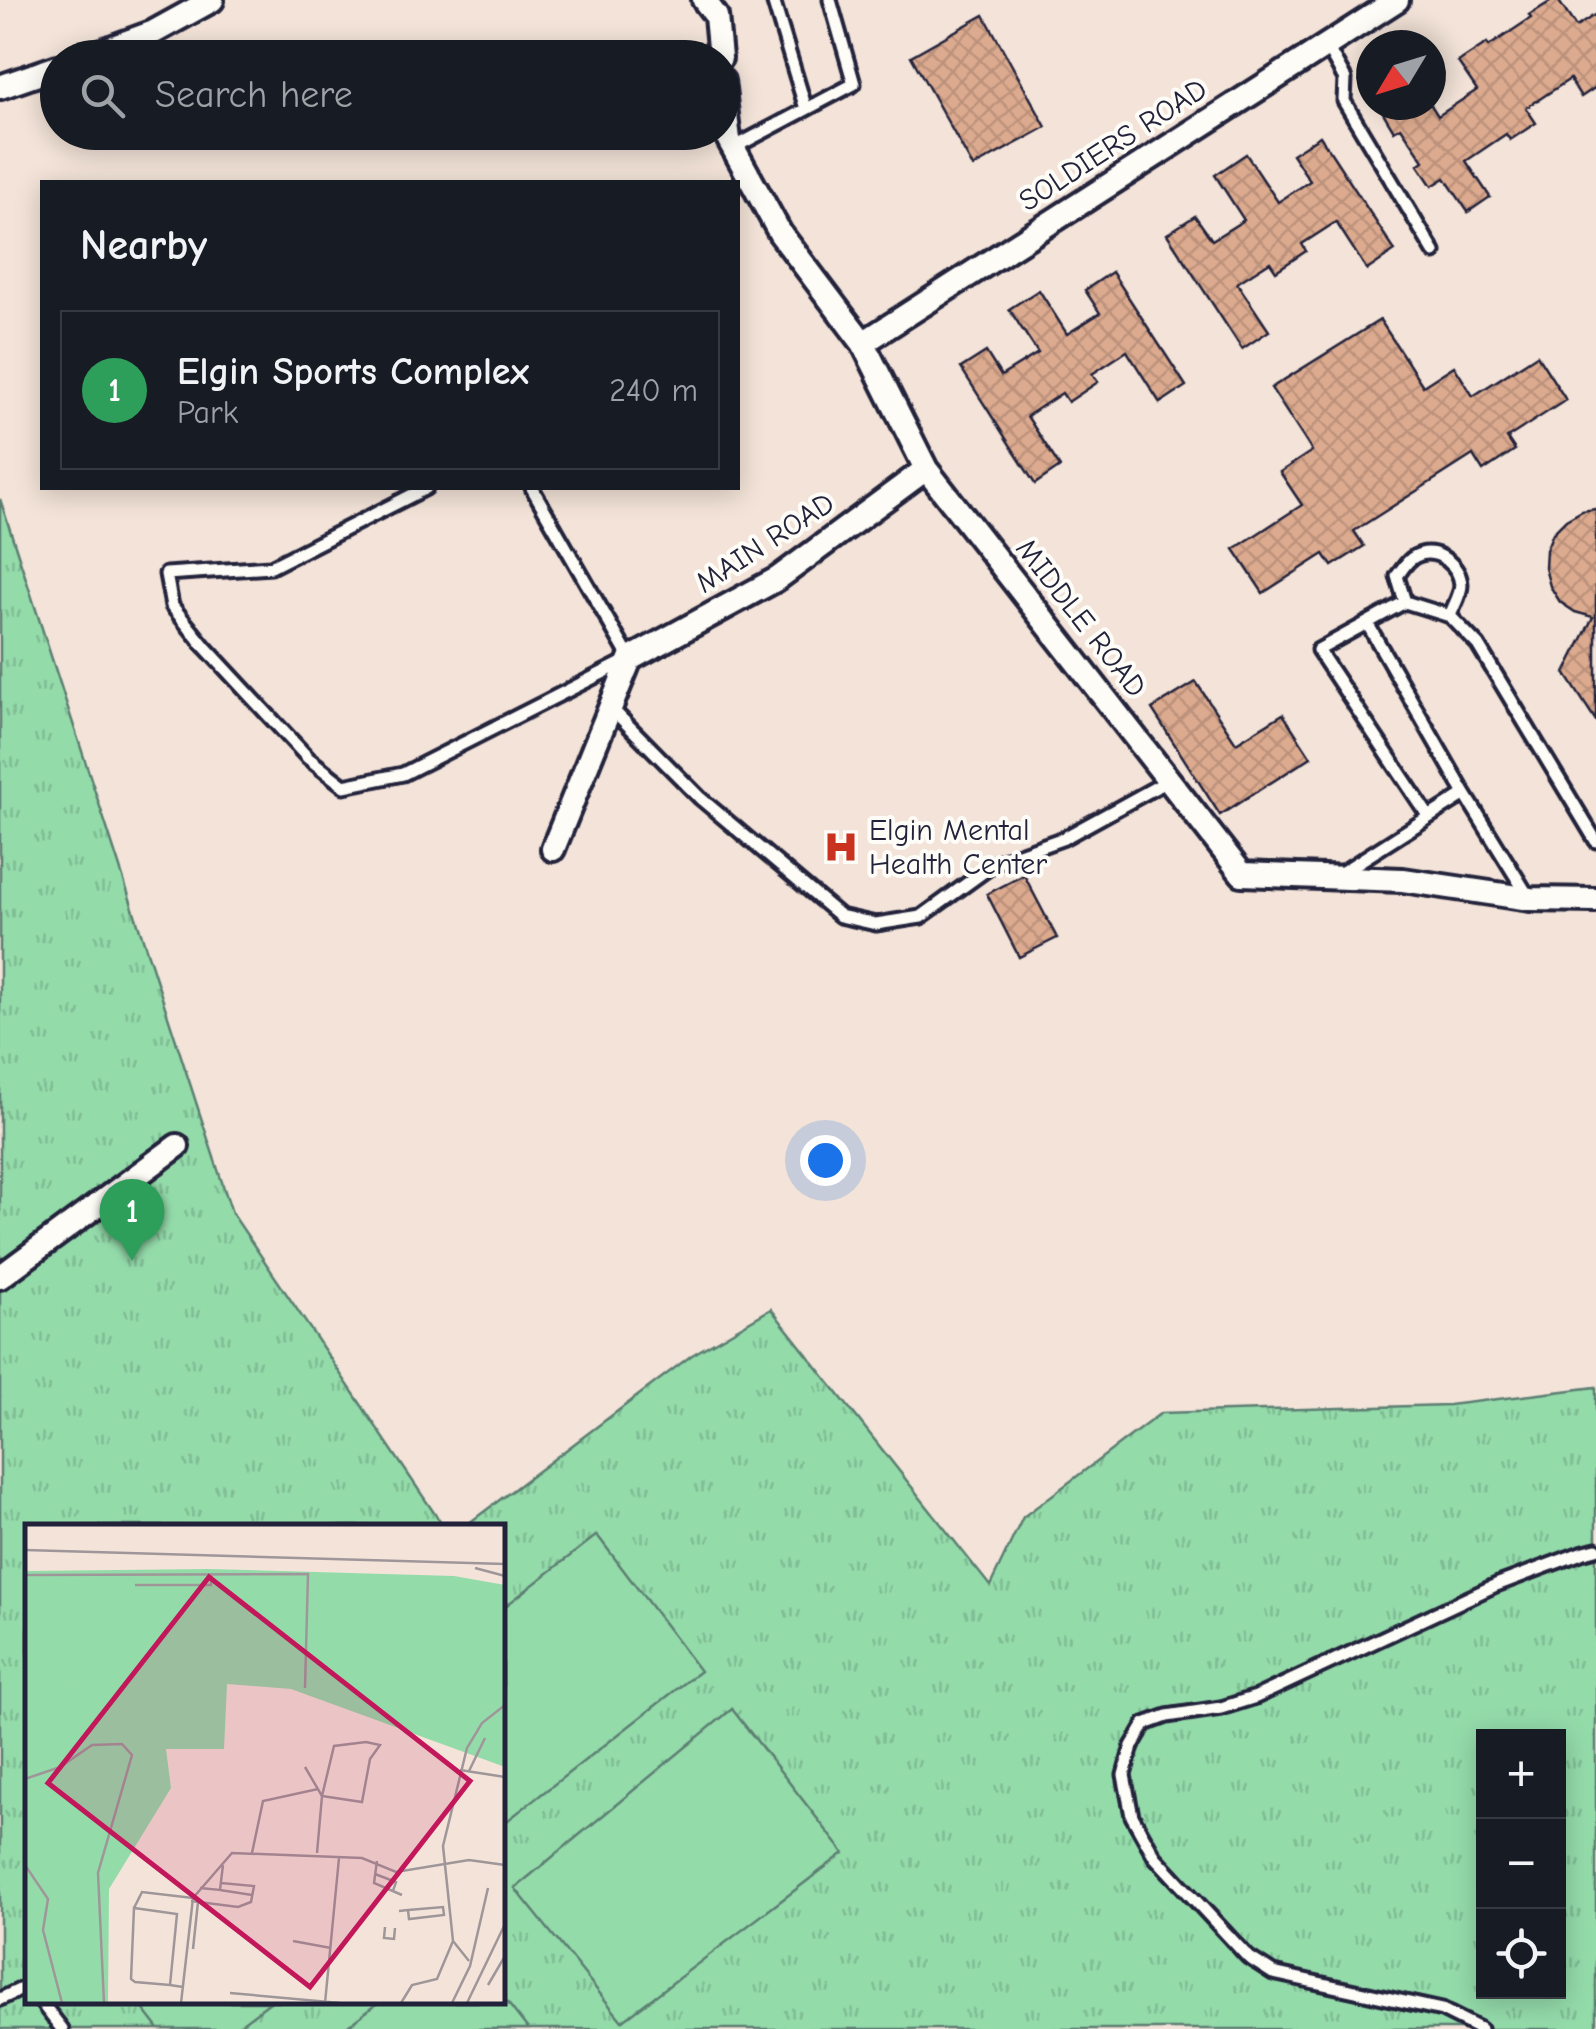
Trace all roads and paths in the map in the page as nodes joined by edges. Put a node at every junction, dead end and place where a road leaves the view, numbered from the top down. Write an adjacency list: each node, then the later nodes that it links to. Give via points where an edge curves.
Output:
1 (212, 0): 6 (street)
2 (704, 0): 7 (street, via 716,16)
3 (773, 0): 11 (lane)
4 (830, 0): 11 (lane, via 854,84)
5 (1397, 0): 8 (street, SOLDIERS ROAD)
6 (132, 40)
7 (718, 40)
8 (1326, 45): 14 (lane, via 1346,79 1344,101); 15 (street, SOLDIERS ROAD)
9 (40, 73): 10 (street)
10 (0, 87)
11 (806, 109): 12 (lane)
12 (740, 144)
13 (734, 150): 15 (street, MIDDLE ROAD, via 780,233)
14 (1434, 252)
15 (862, 343): 16 (street, MIDDLE ROAD)
16 (926, 469): 22 (street, MAIN ROAD, via 777,579); 24 (street, MIDDLE ROAD)
17 (422, 490): 22 (lane, via 272,567 166,574 172,606 308,758 344,786 402,774)
18 (533, 490): 22 (lane)
19 (1405, 602): 20 (lane); 20 (lane, via 1398,576 1409,560 1439,554 1455,568 1461,586); 21 (lane)
20 (1450, 616): 27 (lane, via 1478,645)
21 (1367, 623): 25 (lane); 26 (lane, via 1318,650)
22 (630, 659): 23 (street)
23 (610, 708): 24 (lane, via 700,798 840,916 876,924 921,918 996,862 1064,838); 28 (street)
24 (1169, 780): 29 (street, MIDDLE ROAD, via 1242,874)
25 (1465, 794): 26 (lane); 30 (lane)
26 (1429, 817): 29 (lane)
27 (1596, 841)
28 (553, 849)
29 (1334, 878): 30 (street, MIDDLE ROAD, via 1403,880)
30 (1530, 899): 31 (street, MIDDLE ROAD)
31 (1596, 900)
32 (177, 1146): 33 (street)
33 (0, 1277)
34 (1596, 1550): 39 (lane, via 1496,1586 1256,1697 1145,1724 1124,1775 1132,1816 1154,1858 1248,1958 1273,1974 1442,2010)
35 (25, 1987): 36 (lane)
36 (0, 1999)
37 (42, 2004): 38 (lane)
38 (62, 2029)
39 (1480, 2029)

